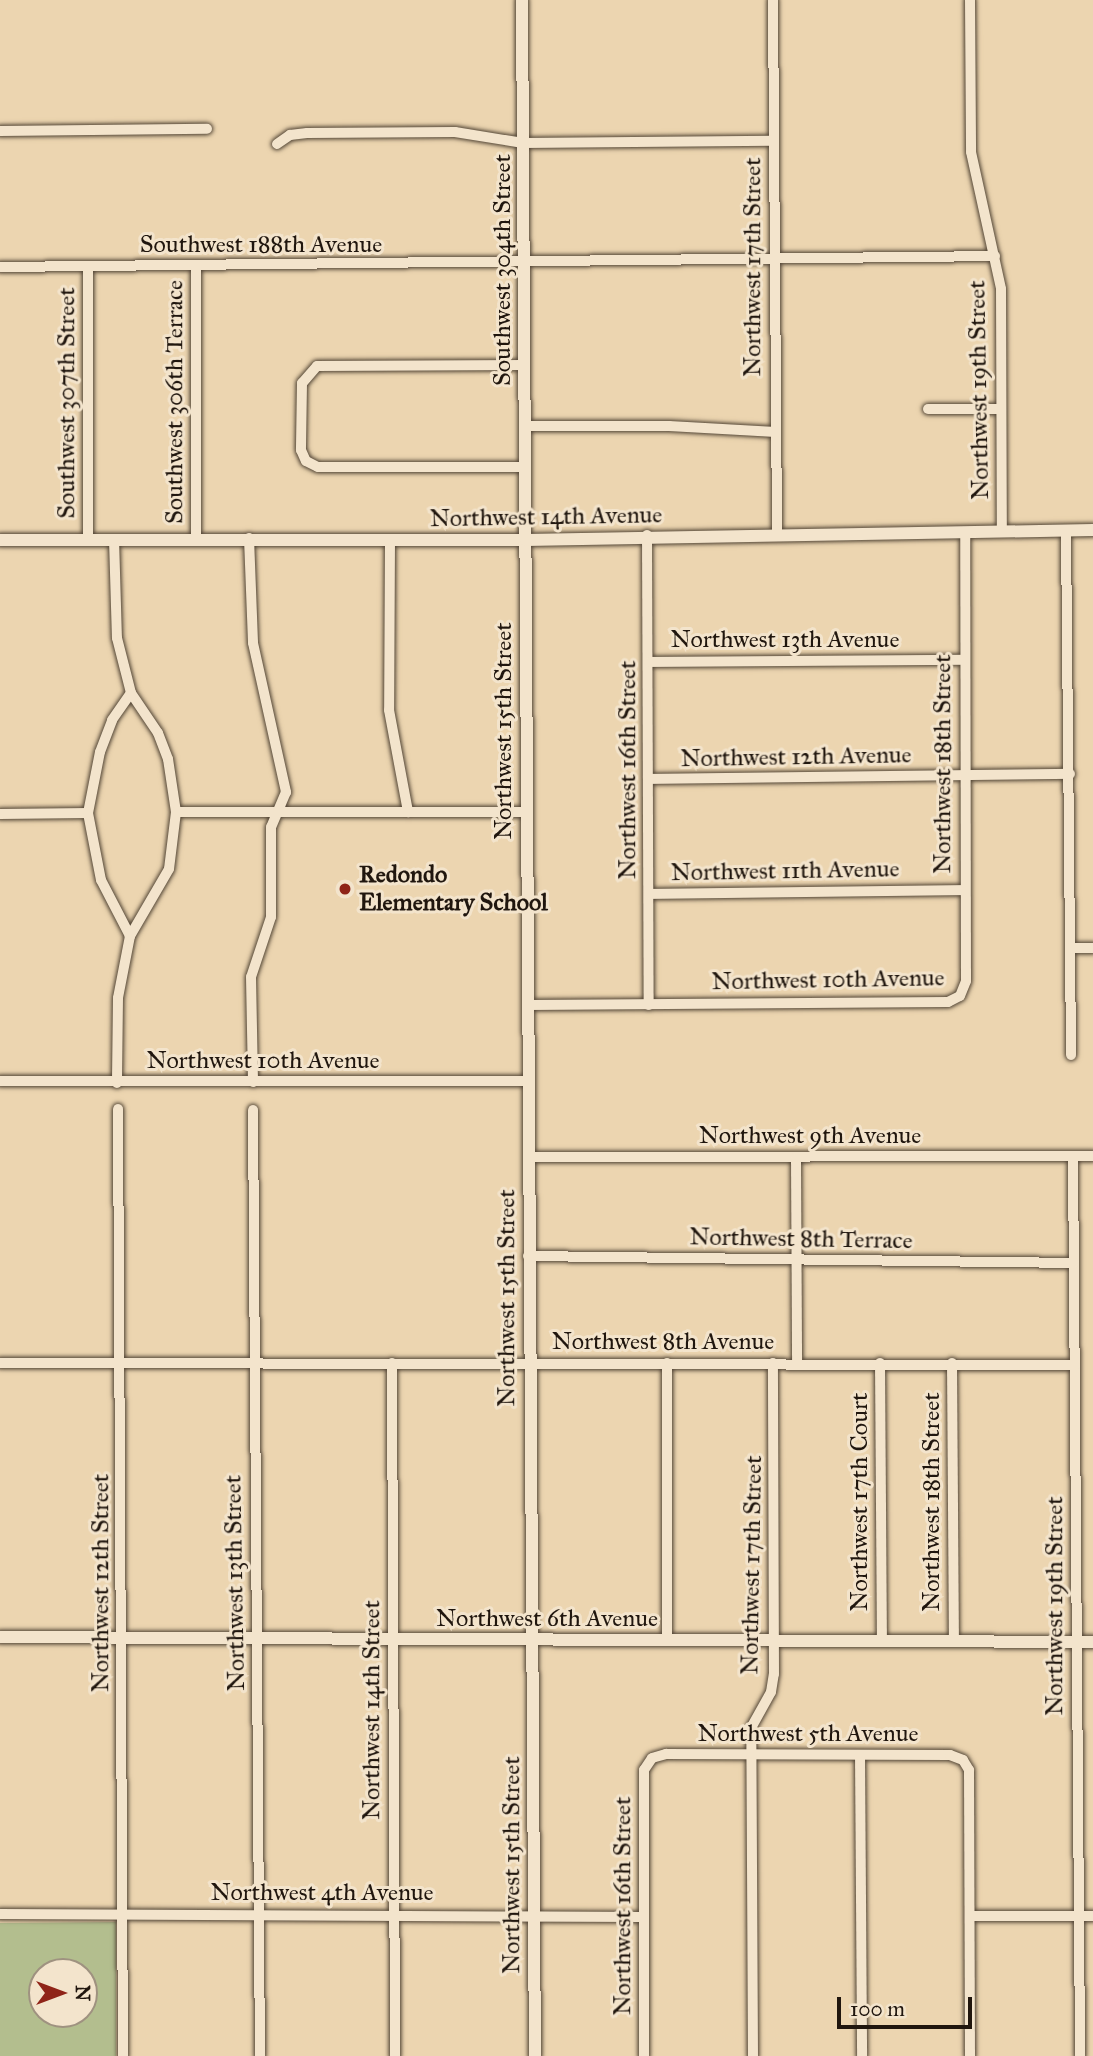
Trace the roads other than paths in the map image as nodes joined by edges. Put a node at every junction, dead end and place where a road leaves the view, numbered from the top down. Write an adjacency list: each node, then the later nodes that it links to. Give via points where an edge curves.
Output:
1 (522, 0): 7 (street, Southwest 304th Street)
2 (774, 0): 6 (street, Northwest 17th Street)
3 (970, 0): 9 (street, Northwest 19th Street, via 971,152)
4 (207, 129): 5 (street)
5 (0, 131)
6 (774, 141): 7 (street); 10 (street, Northwest 17th Street)
7 (523, 143): 8 (street, via 455,132 290,135); 11 (street, Southwest 304th Street)
8 (277, 144)
9 (995, 257): 10 (street, Southwest 188th Avenue); 17 (street, Northwest 19th Street, via 1001,289)
10 (774, 258): 11 (street, Southwest 188th Avenue); 19 (street, Northwest 17th Street)
11 (523, 265): 13 (street, Southwest 188th Avenue); 15 (street, Southwest 304th Street)
12 (88, 266): 13 (street, Southwest 188th Avenue); 14 (street, Southwest 188th Avenue); 29 (street, Southwest 307th Street)
13 (196, 266): 27 (street, Southwest 306th Terrace)
14 (0, 267)
15 (524, 365): 18 (street, Southwest 304th Street); 20 (street, via 317,366 306,374 301,450 306,461 318,467)
16 (928, 409): 17 (street)
17 (1002, 409): 22 (street, Northwest 19th Street)
18 (524, 426): 19 (street); 20 (street, Southwest 304th Street)
19 (776, 432): 25 (street, Northwest 17th Street)
20 (524, 467): 32 (street, Southwest 304th Street)
21 (1093, 530): 23 (street, Northwest 14th Avenue)
22 (1002, 531): 23 (street, Northwest 14th Avenue); 24 (street, Northwest 14th Avenue)
23 (1066, 531): 37 (street)
24 (965, 532): 25 (street, Northwest 14th Avenue); 34 (street, Northwest 18th Street)
25 (777, 534): 26 (street, Northwest 14th Avenue)
26 (647, 535): 32 (street, Northwest 14th Avenue); 35 (street, Northwest 16th Street)
27 (196, 538): 28 (street, Northwest 14th Avenue); 30 (street, Northwest 14th Avenue)
28 (249, 538): 33 (street, Northwest 14th Avenue); 44 (street, via 253,643 286,792)
29 (88, 539): 30 (street, Northwest 14th Avenue); 31 (street, Northwest 14th Avenue)
30 (114, 539): 36 (street, via 117,638)
31 (0, 540)
32 (526, 540): 33 (street, Northwest 14th Avenue); 42 (street, Northwest 15th Street)
33 (390, 541): 41 (street, via 389,710)
34 (963, 660): 35 (street, Northwest 13th Avenue); 38 (street, Northwest 18th Street)
35 (649, 662): 39 (street, Northwest 16th Street)
36 (131, 693): 40 (street, via 158,733 168,759); 43 (street, via 104,741)
37 (1070, 774): 38 (street, Northwest 12th Avenue); 49 (street)
38 (964, 776): 39 (street, Northwest 12th Avenue); 46 (street, Northwest 18th Street)
39 (648, 779): 47 (street, Northwest 16th Street)
40 (176, 812): 44 (street); 48 (street, via 169,869)
41 (408, 812): 42 (street); 44 (street)
42 (525, 812): 52 (street, Northwest 15th Street)
43 (89, 813): 45 (street); 48 (street, via 101,880)
44 (279, 813): 57 (street, via 271,827 271,917 251,977)
45 (0, 814)
46 (964, 890): 47 (street, Northwest 11th Avenue); 51 (street, Northwest 18th Street, via 966,981)
47 (649, 894): 53 (street, Northwest 16th Street)
48 (130, 936): 58 (street, via 118,998)
49 (1071, 948): 50 (street); 54 (street)
50 (1093, 948)
51 (960, 996): 53 (street, Northwest 10th Avenue, via 948,1002)
52 (528, 1005): 53 (street, Northwest 10th Avenue); 56 (street, Northwest 15th Street)
53 (649, 1005)
54 (1071, 1055)
55 (0, 1081): 58 (street, Northwest 10th Avenue)
56 (527, 1081): 57 (street, Northwest 10th Avenue); 63 (street, Northwest 15th Street)
57 (253, 1082): 58 (street, Northwest 10th Avenue)
58 (117, 1083)
59 (118, 1109): 70 (street, Northwest 12th Street)
60 (253, 1110): 68 (street, Northwest 13th Street)
61 (1073, 1156): 62 (street, Northwest 9th Avenue); 64 (street, Northwest 9th Avenue); 67 (street, Northwest 19th Street)
62 (1093, 1156)
63 (528, 1157): 64 (street, Northwest 9th Avenue); 65 (street, Northwest 15th Street)
64 (796, 1157): 66 (street)
65 (528, 1256): 66 (street, Northwest 8th Terrace); 77 (street, Northwest 15th Street)
66 (796, 1260): 67 (street, Northwest 8th Terrace); 74 (street)
67 (1074, 1262): 78 (street, Northwest 19th Street)
68 (254, 1362): 70 (street, Northwest 8th Avenue); 71 (street, Northwest 8th Avenue); 81 (street, Northwest 13th Street)
69 (0, 1363): 70 (street, Northwest 8th Avenue)
70 (121, 1363): 80 (street, Northwest 12th Street)
71 (392, 1363): 77 (street, Northwest 8th Avenue); 82 (street, Northwest 14th Street)
72 (667, 1363): 73 (street, Northwest 8th Avenue); 77 (street, Northwest 8th Avenue); 84 (street)
73 (774, 1363): 74 (street, Northwest 8th Avenue); 85 (street, Northwest 17th Street)
74 (797, 1363): 75 (street, Northwest 8th Avenue)
75 (880, 1363): 76 (street, Northwest 8th Avenue); 86 (street, Northwest 17th Court)
76 (952, 1363): 78 (street, Northwest 8th Avenue); 87 (street, Northwest 18th Street)
77 (528, 1364): 83 (street, Northwest 15th Street)
78 (1075, 1365): 88 (street, Northwest 19th Street)
79 (0, 1637): 80 (street, Northwest 6th Avenue)
80 (123, 1637): 81 (street, Northwest 6th Avenue); 94 (street, Northwest 12th Street)
81 (257, 1639): 82 (street, Northwest 6th Avenue); 96 (street, Northwest 13th Street)
82 (393, 1639): 83 (street, Northwest 6th Avenue); 95 (street, Northwest 14th Street)
83 (532, 1640): 84 (street, Northwest 6th Avenue); 97 (street, Northwest 15th Street)
84 (667, 1641): 85 (street, Northwest 6th Avenue)
85 (774, 1641): 86 (street, Northwest 6th Avenue); 90 (street, Northwest 17th Street, via 771,1692 751,1728)
86 (882, 1641): 87 (street, Northwest 6th Avenue)
87 (954, 1642): 88 (street, Northwest 6th Avenue)
88 (1076, 1642): 89 (street, Northwest 6th Avenue); 99 (street, Northwest 19th Street)
89 (1093, 1642)
90 (752, 1755): 91 (street, Northwest 5th Avenue); 92 (street, Northwest 5th Avenue, via 666,1754); 107 (street, Northwest 17th Street)
91 (860, 1755): 98 (street, Northwest 5th Avenue, via 950,1755 963,1760 969,1770); 108 (street)
92 (652, 1758): 101 (street, Northwest 16th Street, via 644,1770)
93 (0, 1914): 94 (street, Northwest 4th Avenue)
94 (123, 1914): 96 (street, Northwest 4th Avenue); 102 (street, Northwest 12th Street)
95 (394, 1914): 96 (street, Northwest 4th Avenue); 97 (street, Northwest 4th Avenue); 104 (street, Northwest 14th Street)
96 (259, 1915): 103 (street, Northwest 13th Street)
97 (534, 1916): 101 (street, Northwest 4th Avenue); 105 (street, Northwest 15th Street)
98 (970, 1916): 99 (street); 109 (street)
99 (1080, 1916): 100 (street); 110 (street, Northwest 19th Street)
100 (1093, 1916)
101 (645, 1917): 106 (street, Northwest 16th Street)
102 (124, 2056)
103 (260, 2056)
104 (395, 2056)
105 (535, 2056)
106 (644, 2056)
107 (753, 2056)
108 (862, 2056)
109 (970, 2056)
110 (1080, 2056)

